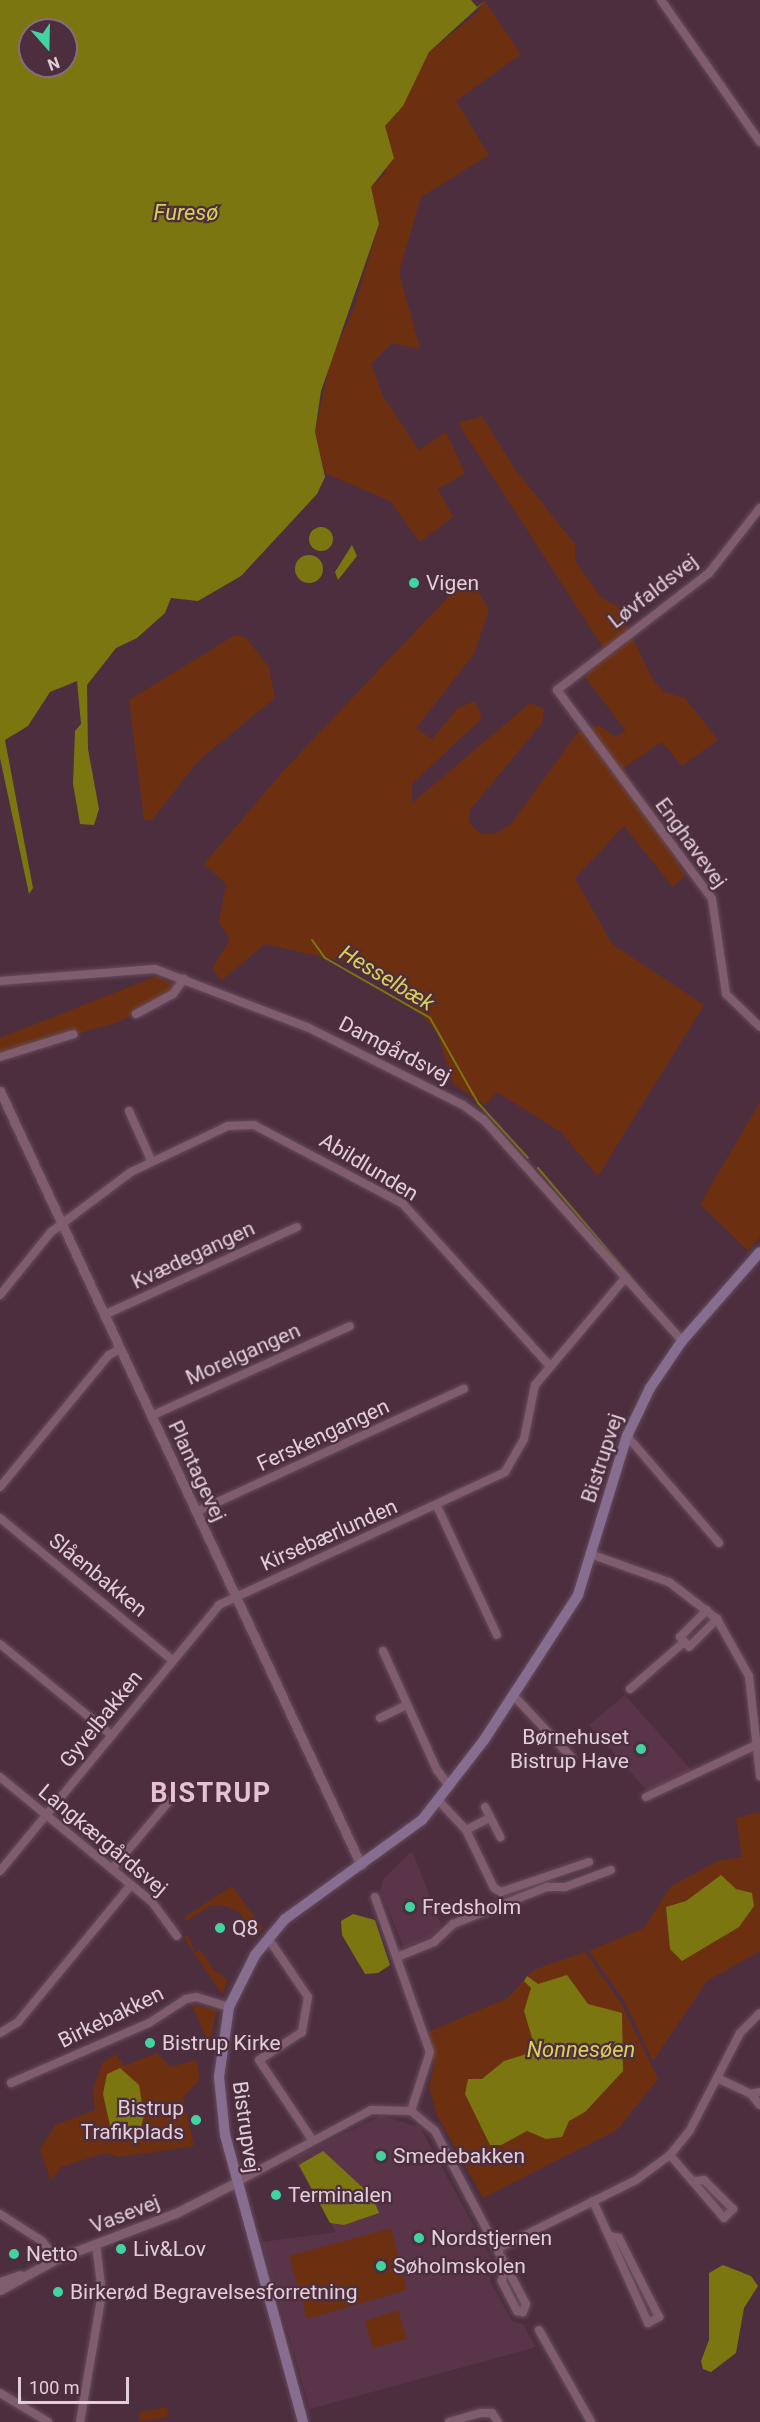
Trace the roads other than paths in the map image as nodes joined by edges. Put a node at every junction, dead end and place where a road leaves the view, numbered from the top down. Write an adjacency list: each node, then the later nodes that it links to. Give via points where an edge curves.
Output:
1 (661, 0): 2 (street)
2 (760, 141)
3 (760, 508): 4 (street, Løvfaldsvej, via 709,573)
4 (557, 690): 8 (street, Enghavevej, via 712,899 726,994)
5 (184, 979): 6 (street, Damgårdsvej, via 139,966); 7 (street, via 172,994); 18 (street, Damgårdsvej, via 332,1038 464,1105 484,1120)
6 (0, 981)
7 (136, 1014)
8 (760, 1027)
9 (74, 1034): 10 (street)
10 (0, 1058)
11 (0, 1091): 12 (street, Plantagevej)
12 (3, 1105): 15 (street, Plantagevej)
13 (129, 1111): 14 (street)
14 (152, 1160): 15 (street, Abildlunden); 24 (street, Abildlunden, via 228,1126 270,1129 403,1204)
15 (62, 1225): 19 (street, Abildlunden); 20 (street, Plantagevej)
16 (297, 1227): 20 (street, Kvædegangen)
17 (760, 1252): 22 (main road, Bistrupvej)
18 (626, 1277): 22 (street, Damgårdsvej); 24 (street, Kirsebærlunden)
19 (0, 1295)
20 (104, 1315): 23 (street, Plantagevej)
21 (350, 1326): 26 (street, Morelgangen)
22 (682, 1341): 27 (main road, Bistrupvej, via 650,1388)
23 (120, 1349): 26 (street, Plantagevej); 28 (street, via 109,1355)
24 (550, 1366): 29 (street, Kirsebærlunden, via 529,1401 524,1439 513,1463 493,1480)
25 (464, 1389): 30 (street, Ferskengangen)
26 (151, 1416): 30 (street, Plantagevej)
27 (627, 1436): 32 (street); 33 (main road, Bistrupvej)
28 (0, 1487)
29 (437, 1506): 34 (street, Kirsebærlunden); 37 (street)
30 (196, 1512): 34 (street, Plantagevej)
31 (0, 1518): 41 (street, Slåenbakken)
32 (719, 1542)
33 (593, 1555): 35 (street, via 669,1582); 43 (main road, Bistrupvej, via 563,1624)
34 (236, 1597): 41 (street, Gyvelbakken, via 217,1607); 61 (street, Plantagevej)
35 (707, 1610): 36 (street); 38 (street, via 680,1637)
36 (717, 1619): 38 (street, via 689,1647); 47 (street, via 749,1676)
37 (497, 1635)
38 (684, 1642): 42 (street)
39 (0, 1644): 46 (street)
40 (383, 1651): 44 (street)
41 (172, 1660): 46 (street, Gyvelbakken)
42 (630, 1689)
43 (514, 1696): 48 (street); 51 (main road, Bistrupvej)
44 (407, 1705): 45 (street); 51 (street)
45 (380, 1718)
46 (111, 1735): 56 (street, Gyvelbakken)
47 (756, 1745): 49 (street); 52 (street)
48 (571, 1757)
49 (760, 1776)
50 (0, 1777): 56 (street, Langkærgårdsvej)
51 (450, 1787): 54 (main road, Bistrupvej)
52 (646, 1797)
53 (169, 1800): 62 (street)
54 (440, 1801): 58 (street); 61 (main road, Bistrupvej, via 407,1834)
55 (485, 1807): 57 (street)
56 (46, 1815): 62 (street, Langkærgårdsvej); 63 (street, Gyvelbakken)
57 (490, 1818): 58 (street); 59 (street)
58 (466, 1830): 60 (street, via 494,1888 501,1893)
59 (500, 1837)
60 (589, 1862)
61 (361, 1865): 68 (main road, Bistrupvej, via 296,1910)
62 (112, 1869): 65 (street, Langkærgårdsvej)
63 (0, 1870)
64 (611, 1870): 69 (street, via 565,1887 547,1887 453,1924 434,1942)
65 (131, 1885): 67 (street, Langkærgårdsvej); 72 (street, via 18,2022)
66 (375, 1897): 69 (street)
67 (177, 1936)
68 (268, 1938): 70 (main road, Bistrupvej); 78 (street, via 308,1997 302,2032 259,2060)
69 (397, 1957): 77 (street, via 430,2052)
70 (229, 2007): 74 (street, Birkebakken, via 196,1997 186,2000 149,2023); 81 (main road, Bistrupvej, via 220,2045 219,2091)
71 (760, 2013): 73 (street, via 744,2028)
72 (0, 2032)
73 (717, 2078): 75 (street); 79 (street)
74 (11, 2083)
75 (756, 2093): 76 (street)
76 (760, 2105)
77 (411, 2111): 78 (street, via 379,2107); 86 (street, via 435,2131)
78 (311, 2138): 81 (street)
79 (670, 2155): 80 (street); 82 (street)
80 (696, 2181): 80 (street, via 696,2189 724,2218 733,2209 704,2180)
81 (235, 2183): 85 (street, Vasevej); 96 (main road, Bistrupvej)
82 (593, 2201): 84 (street); 86 (street)
83 (0, 2214): 87 (street, via 42,2241)
84 (611, 2236): 84 (street, via 608,2243 648,2323 659,2317 619,2238)
85 (96, 2244): 87 (street, Vasevej); 95 (street, via 102,2292)
86 (497, 2249): 88 (street)
87 (56, 2259): 89 (street, Vasevej)
88 (505, 2266): 88 (street, via 502,2281 517,2311 523,2312 526,2304)
89 (25, 2274): 90 (street, Vasevej); 91 (street, Vasevej)
90 (0, 2282)
91 (0, 2290)
92 (539, 2330): 99 (street)
93 (0, 2393): 94 (street)
94 (48, 2422)
95 (80, 2422)
96 (303, 2422)
97 (449, 2422): 98 (street, via 480,2413 492,2414)
98 (498, 2422)
99 (591, 2422)

